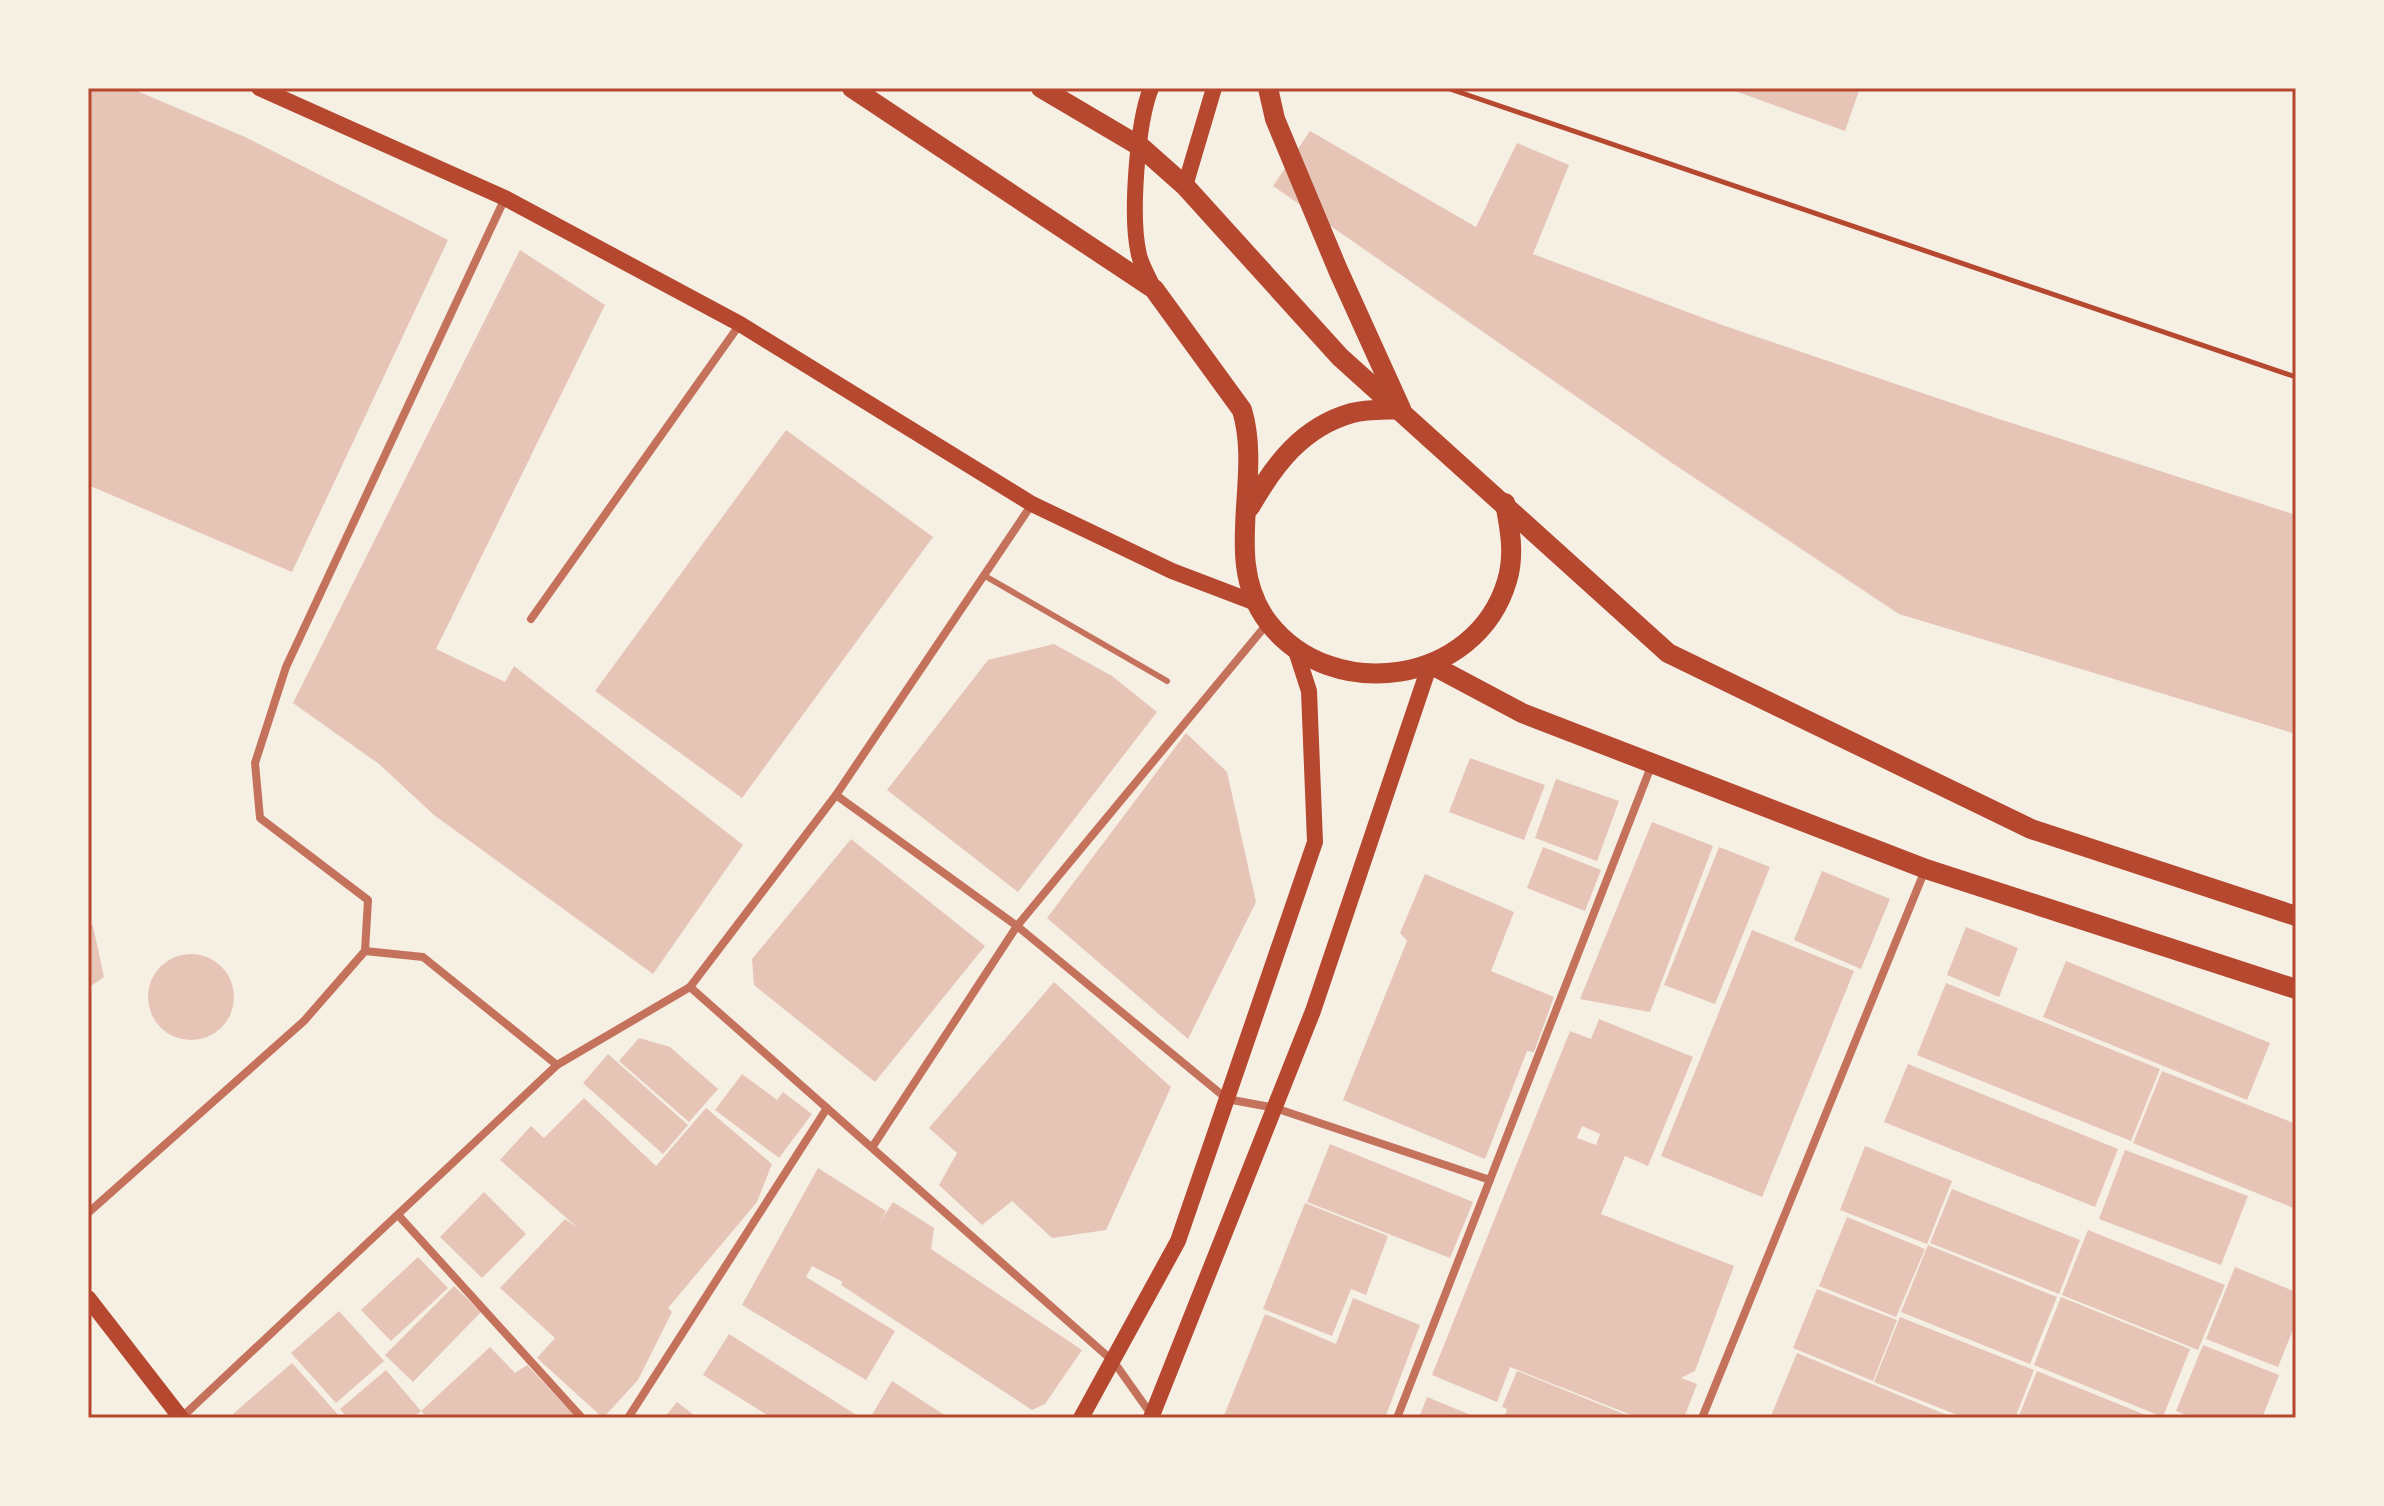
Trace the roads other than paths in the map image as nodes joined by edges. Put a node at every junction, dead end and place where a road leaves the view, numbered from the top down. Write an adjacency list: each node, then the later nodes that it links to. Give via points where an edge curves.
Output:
1 (259, 88): 9 (main road)
2 (852, 88): 10 (main road)
3 (1041, 88): 7 (main road)
4 (1151, 88): 7 (main road)
5 (1214, 88): 8 (main road)
6 (1268, 88): 12 (main road, via 1275,119)
7 (1141, 147): 8 (main road); 10 (main road, via 1135,224 1140,256)
8 (1185, 186): 12 (main road, via 1340,357)
9 (505, 198): 11 (main road); 28 (street, via 286,667 255,763 260,818 368,900)
10 (1154, 289): 15 (main road, via 1242,410 1250,445)
11 (740, 324): 14 (main road); 18 (street)
12 (1401, 409): 13 (main road); 15 (main road, via 1352,413 1307,433 1272,468)
13 (1505, 503): 21 (main road, via 1512,542 1507,581 1491,617 1465,646); 26 (main road, via 1668,653 2031,829)
14 (1032, 504): 16 (street); 17 (main road, via 1172,571)
15 (1248, 511): 17 (main road, via 1243,557)
16 (985, 576): 22 (lane); 24 (street)
17 (1256, 603): 19 (main road)
18 (531, 619)
19 (1268, 623): 20 (main road); 27 (street)
20 (1296, 651): 21 (main road, via 1339,672 1385,676); 32 (main road, via 1309,691 1315,842)
21 (1430, 664): 23 (main road, via 1522,713); 34 (main road)
22 (1167, 681)
23 (1652, 764): 25 (main road); 36 (street)
24 (836, 795): 27 (street); 29 (street)
25 (1926, 869): 30 (main road); 47 (street)
26 (2296, 916)
27 (1017, 926): 32 (street); 35 (street)
28 (365, 951): 31 (street, via 423,957); 37 (street, via 304,1021)
29 (690, 987): 31 (street); 33 (street)
30 (2296, 989)
31 (557, 1065): 38 (street)
32 (1227, 1099): 34 (street); 40 (main road, via 1178,1241)
33 (827, 1108): 35 (street); 43 (street)
34 (1275, 1108): 36 (street); 45 (main road)
35 (873, 1146): 40 (street)
36 (1490, 1180): 46 (street)
37 (88, 1213)
38 (399, 1216): 41 (street); 42 (street)
39 (88, 1298): 41 (main road)
40 (1114, 1362): 44 (main road); 45 (street)
41 (181, 1418)
42 (582, 1418)
43 (628, 1418)
44 (1081, 1418)
45 (1152, 1418)
46 (1397, 1418)
47 (1702, 1418)

